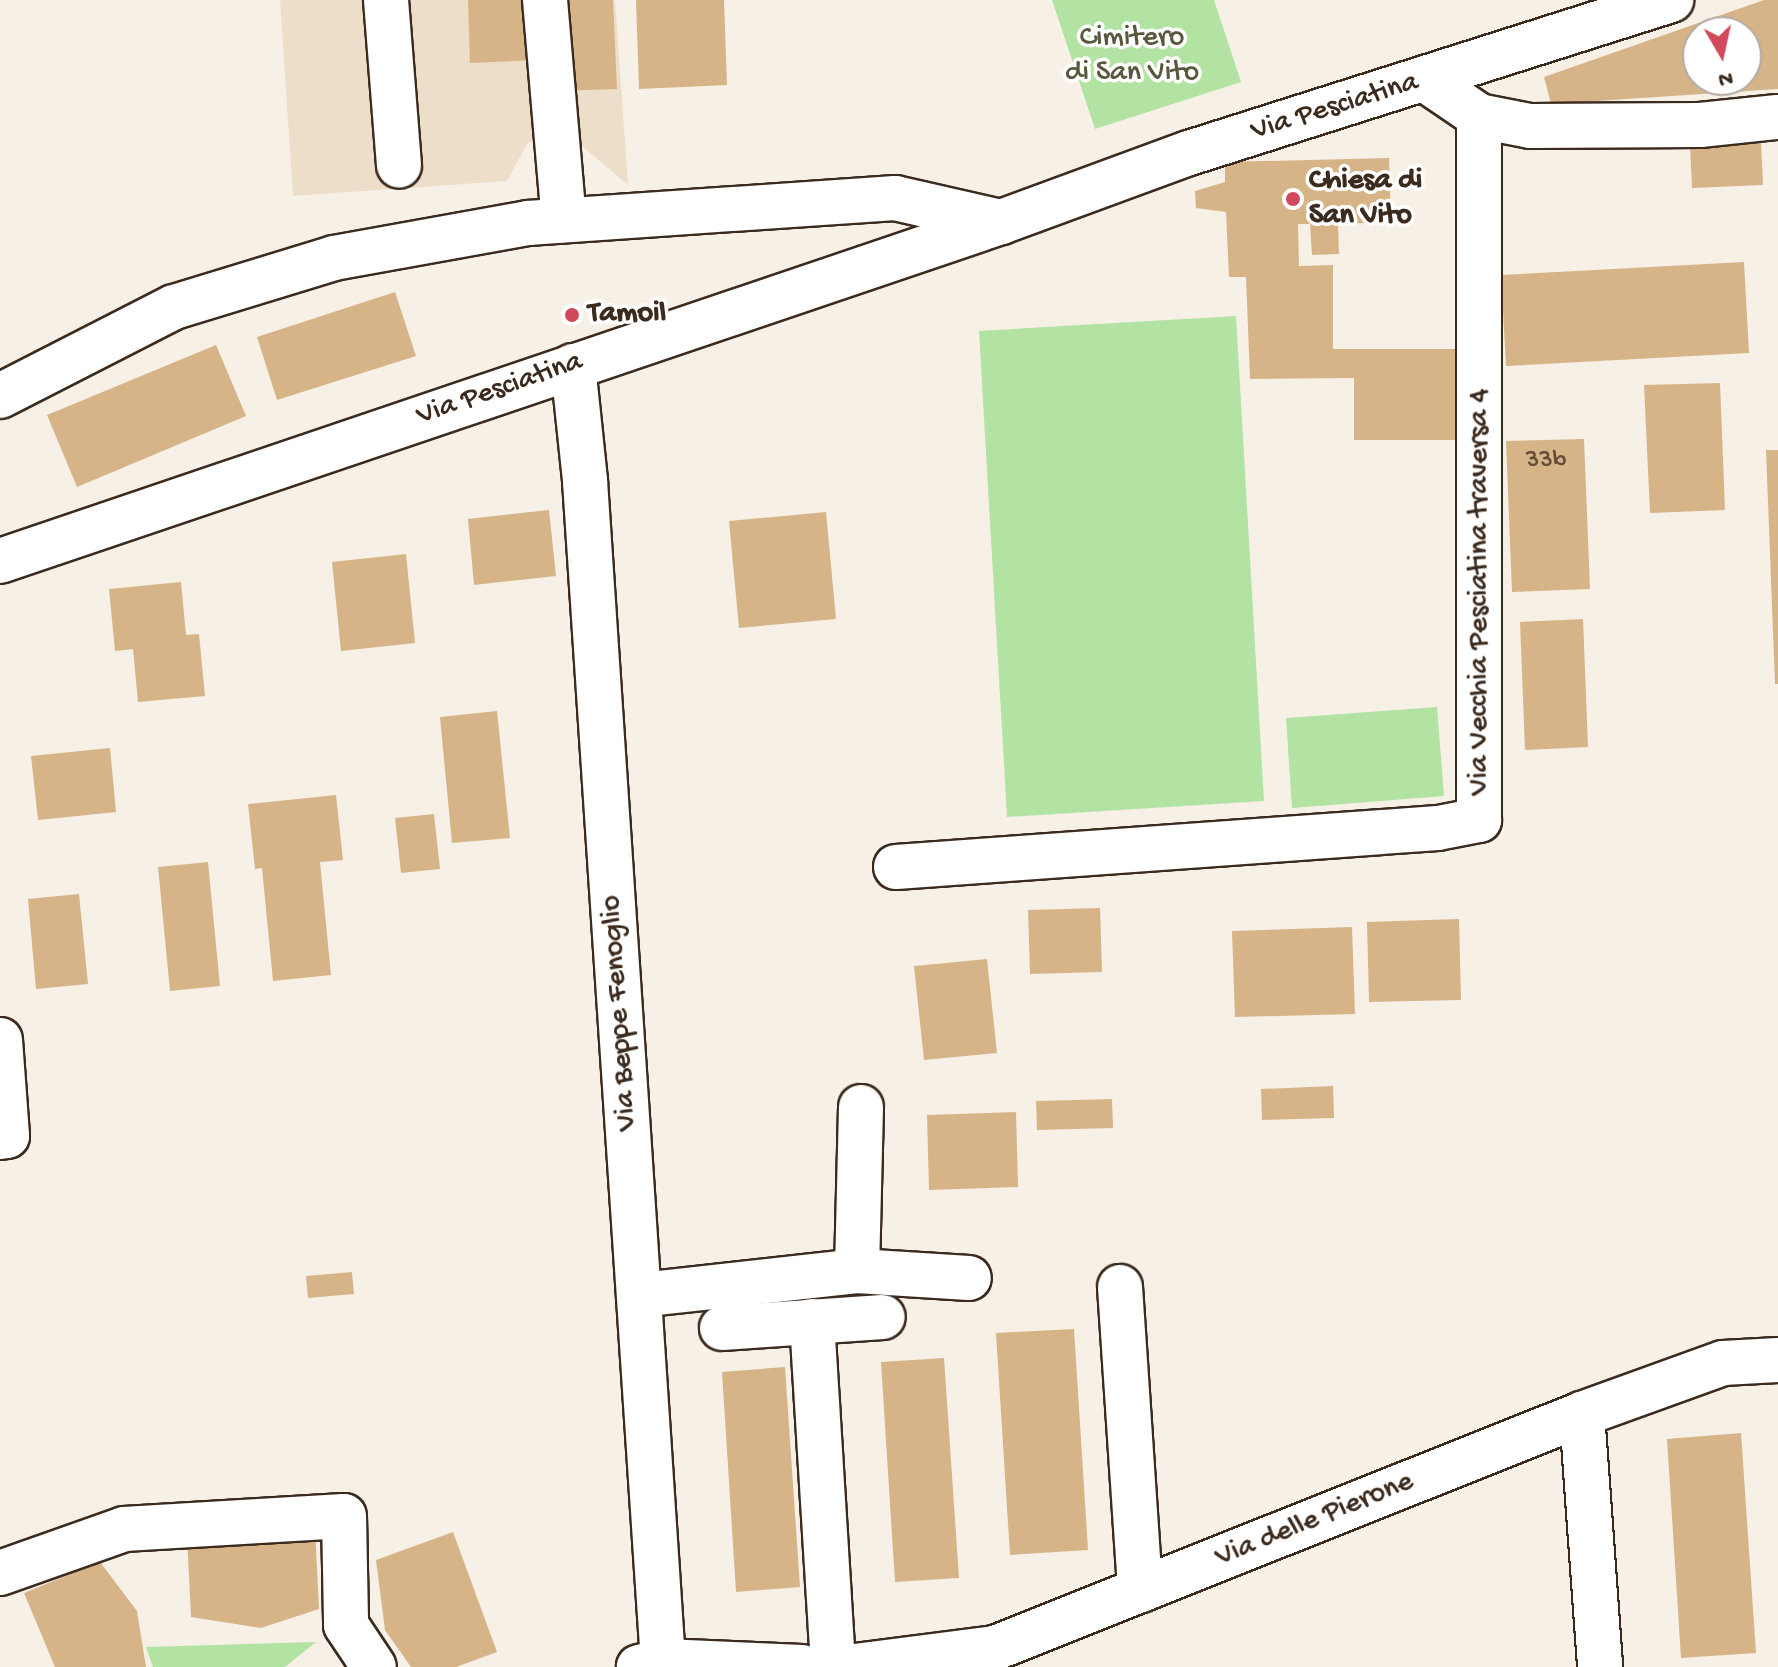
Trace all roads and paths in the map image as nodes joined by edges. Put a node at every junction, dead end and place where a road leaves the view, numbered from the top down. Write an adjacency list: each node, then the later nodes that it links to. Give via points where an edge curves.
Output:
1 (386, 0): 7 (street)
2 (545, 0): 8 (street)
3 (1671, 0): 4 (street, Via Pesciatina)
4 (1426, 80): 5 (street); 9 (street, Via Pesciatina, via 1189,153)
5 (1479, 116): 6 (street, via 1530,126 1700,125); 13 (street, Via Vecchia Pesciatina traversa 4, via 1479,820 1438,828)
6 (1778, 117)
7 (399, 165)
8 (564, 220): 9 (street, via 895,198); 11 (street, via 334,258 189,302)
9 (1001, 222): 10 (street, Via Pesciatina)
10 (573, 366): 12 (street, Via Pesciatina); 20 (street, Via Beppe Fenoglio)
11 (0, 396)
12 (0, 561)
13 (896, 867)
14 (0, 1040): 16 (street, via 7,1136)
15 (861, 1107): 17 (street)
16 (0, 1137)
17 (857, 1271): 18 (street); 20 (street)
18 (969, 1278)
19 (1120, 1287): 27 (street)
20 (640, 1295): 28 (street, Via Beppe Fenoglio)
21 (883, 1317): 22 (street)
22 (812, 1321): 23 (street); 31 (street)
23 (722, 1328)
24 (1778, 1360): 25 (street, Via delle Pierone, via 1723,1363)
25 (1582, 1414): 27 (street, Via delle Pierone); 33 (street)
26 (0, 1573): 29 (street, via 124,1529 344,1516 346,1625)
27 (1140, 1590): 32 (street, Via delle Pierone, via 995,1648)
28 (655, 1665): 30 (street)
29 (374, 1667)
30 (802, 1667)
31 (833, 1667)
32 (847, 1667)
33 (1600, 1667)

